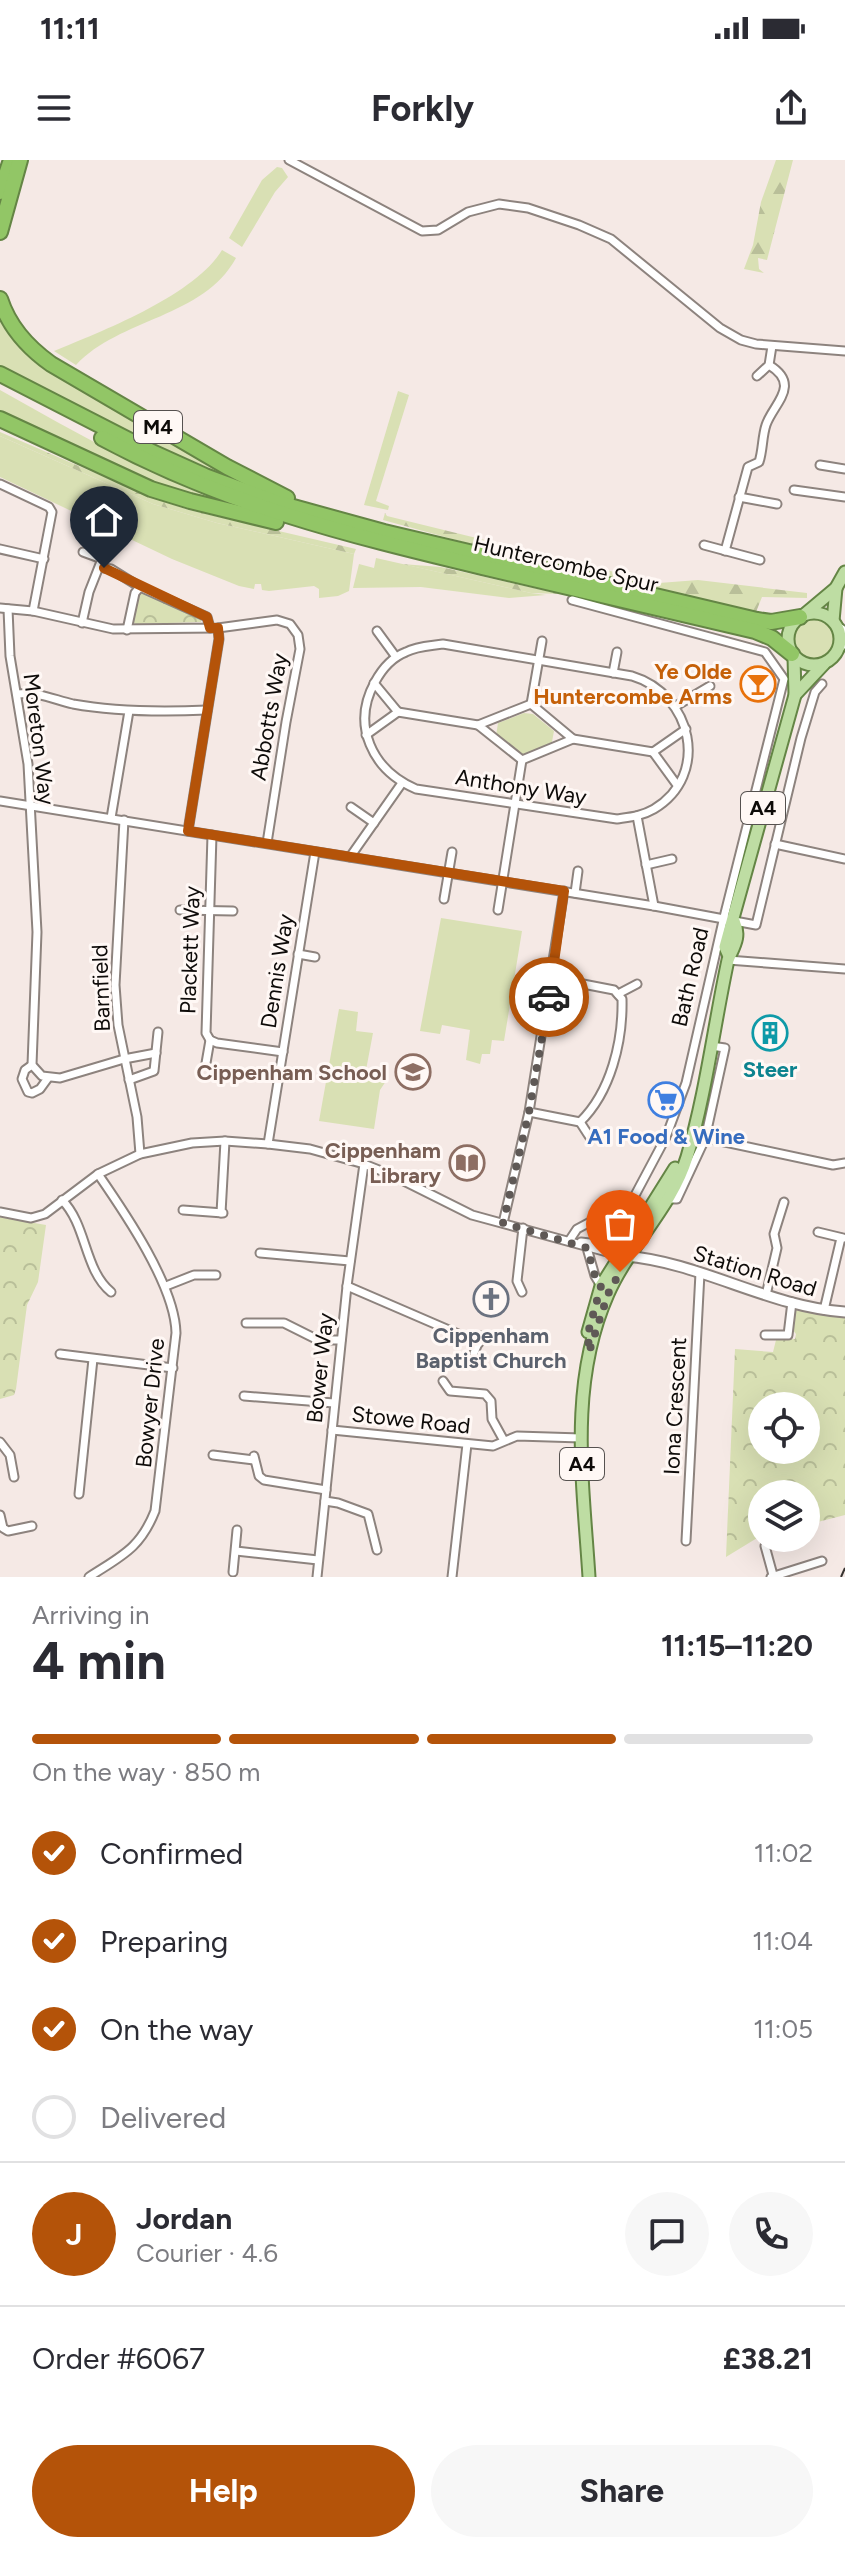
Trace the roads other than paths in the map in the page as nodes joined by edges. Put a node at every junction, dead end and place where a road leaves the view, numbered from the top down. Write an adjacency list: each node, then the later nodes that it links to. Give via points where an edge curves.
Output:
1 (11, 160): 4 (highway)
2 (20, 160): 5 (highway)
3 (289, 160): 7 (street, via 422,231 438,230 468,212 499,204 579,225 611,239 720,328 741,340)
4 (0, 192)
5 (0, 232)
6 (0, 299): 21 (highway, M4, via 20,336 51,364 244,477)
7 (772, 346): 8 (street); 9 (street)
8 (845, 351)
9 (769, 365): 11 (street); 18 (street, via 779,371 784,384 782,400 767,421 759,462 748,467)
10 (0, 374): 21 (highway, M4, via 193,471)
11 (757, 376)
12 (0, 382): 22 (highway, M4, via 166,471)
13 (0, 419): 22 (highway, M4, via 162,493 257,518)
14 (820, 465): 15 (street)
15 (845, 469)
16 (0, 484): 27 (street, via 52,512)
17 (794, 490): 19 (street)
18 (739, 497): 20 (street); 25 (street)
19 (845, 497)
20 (777, 504)
21 (338, 520): 36 (highway, Huntercombe Spur / M4, via 760,621)
22 (324, 528): 45 (highway, Huntercombe Spur / M4, via 755,631)
23 (704, 545): 25 (street)
24 (0, 549): 27 (street)
25 (725, 551): 28 (street)
26 (83, 552): 37 (street, via 102,559)
27 (44, 559): 35 (street)
28 (760, 560)
29 (104, 568): 31 (street)
30 (845, 572): 32 (main road)
31 (140, 587): 39 (street, via 207,617); 40 (street)
32 (836, 588): 36 (main road); 38 (main road)
33 (572, 600): 57 (street, Bath Road, via 765,652 784,679)
34 (4, 608): 35 (street); 53 (street, Moreton Way)
35 (33, 611): 37 (street)
36 (803, 616): 38 (main road, via 817,613); 45 (main road, via 788,632)
37 (82, 623): 40 (street)
38 (838, 625): 43 (main road)
39 (214, 628): 40 (street); 58 (street); 80 (street, Abbotts Way, via 277,620 290,624 298,635 300,649)
40 (127, 630)
41 (377, 631): 46 (street)
42 (542, 641): 47 (street)
43 (841, 646): 48 (main road)
44 (617, 652): 49 (street)
45 (793, 655): 48 (main road, via 806,665); 54 (main road, Bath Road / A4)
46 (396, 657): 47 (street, via 443,644); 50 (street)
47 (538, 660): 49 (street); 55 (street)
48 (824, 664): 54 (main road, Bath Road / A4)
49 (613, 673): 56 (street, via 644,680)
50 (374, 683): 61 (street); 64 (street, via 365,710)
51 (822, 684): 81 (street, via 801,738)
52 (710, 686): 56 (street)
53 (18, 694): 59 (street); 71 (street, Moreton Way)
54 (795, 695): 60 (main road, Bath Road / A4)
55 (531, 704): 62 (street); 65 (street)
56 (676, 706): 63 (street)
57 (776, 707): 60 (street); 99 (street, Bath Road)
58 (207, 710): 59 (street); 78 (street)
59 (129, 711): 75 (street)
60 (790, 711): 99 (main road, Bath Road / A4)
61 (398, 712): 62 (street); 64 (street)
62 (478, 725): 67 (street)
63 (686, 729): 66 (street); 69 (street, via 686,763)
64 (366, 735): 68 (street, via 383,768)
65 (573, 739): 66 (street); 67 (street)
66 (653, 752): 69 (street)
67 (522, 760): 72 (street)
68 (402, 783): 72 (street, Anthony Way); 77 (street)
69 (677, 785): 74 (street, via 655,809)
70 (0, 801): 71 (street)
71 (30, 804): 75 (street); 114 (street, Moreton Way, via 37,932)
72 (514, 804): 74 (street, Anthony Way, via 596,818); 90 (street)
73 (351, 807): 77 (street)
74 (637, 816): 87 (street)
75 (111, 818): 76 (street)
76 (124, 820): 78 (street); 112 (street, Barnfield, via 115,974)
77 (374, 823): 84 (street)
78 (188, 831): 79 (street)
79 (212, 835): 80 (street); 97 (street, Plackett Way)
80 (267, 843): 82 (street)
81 (775, 844): 86 (street); 99 (street, via 756,925)
82 (315, 852): 84 (street); 100 (street, Dennis Way)
83 (452, 852): 89 (street)
84 (350, 857): 89 (street)
85 (672, 859): 87 (street)
86 (845, 859)
87 (646, 865): 94 (street)
88 (578, 871): 92 (street)
89 (448, 873): 90 (street); 93 (street)
90 (502, 881): 91 (street); 96 (street)
91 (564, 891): 92 (street); 104 (street)
92 (575, 893): 94 (street)
93 (444, 899)
94 (654, 906): 99 (street)
95 (180, 910): 97 (street)
96 (498, 910)
97 (210, 911): 98 (street); 108 (street, Plackett Way, via 205,1024)
98 (233, 911)
99 (728, 921): 102 (main road, Bath Road / A4); 137 (street, Bath Road, via 686,1083 656,1160 633,1199 577,1229)
100 (298, 954): 101 (street); 110 (street, Dennis Way)
101 (315, 957)
102 (728, 958): 103 (street); 109 (main road, Bath Road / A4)
103 (845, 969)
104 (552, 978): 106 (street, via 605,986); 117 (street)
105 (637, 984): 106 (street)
106 (618, 994): 118 (street, via 622,1012 614,1062 604,1088)
107 (158, 1032): 111 (street)
108 (210, 1040): 110 (street, Plackett Way); 113 (street)
109 (711, 1046): 119 (main road, Bath Road / A4); 121 (street, via 725,1048)
110 (283, 1052): 123 (street, Dennis Way)
111 (156, 1053): 112 (street, Moreton Way); 116 (street, via 154,1071)
112 (124, 1059): 115 (street, Moreton Way); 116 (street, Barnfield)
113 (206, 1063)
114 (32, 1065): 115 (street); 115 (street, Moreton Way, via 22,1079 28,1092 40,1089)
115 (48, 1078)
116 (129, 1080): 124 (street, Barnfield)
117 (529, 1112): 118 (street); 133 (street)
118 (580, 1122): 120 (street)
119 (691, 1138): 121 (street); 128 (main road, Bath Road / A4); 139 (main road, Bath Road / A4)
120 (591, 1139)
121 (705, 1139): 125 (street); 128 (street, via 677,1199)
122 (225, 1141): 123 (street); 124 (street); 131 (street, via 223,1213)
123 (268, 1144): 126 (street)
124 (140, 1154): 127 (street)
125 (845, 1163)
126 (364, 1164): 133 (street, via 452,1207); 141 (street, Bower Way)
127 (98, 1174): 129 (street); 144 (street, Bowyer Drive)
128 (667, 1199): 139 (main road, Bath Road / A4)
129 (62, 1200): 132 (street, via 31,1218); 147 (street, via 73,1211 98,1281)
130 (784, 1202): 149 (street)
131 (183, 1210)
132 (0, 1212)
133 (503, 1223): 134 (street)
134 (523, 1228): 137 (street); 148 (street, via 517,1281)
135 (818, 1232): 136 (street)
136 (843, 1238): 151 (street)
137 (572, 1242): 138 (street); 139 (street)
138 (587, 1248): 139 (street); 146 (street)
139 (627, 1251): 142 (street, Station Road); 146 (main road, Bath Road / A4); 156 (main road, Bath Road / A4)
140 (260, 1253): 141 (street)
141 (350, 1261): 145 (street, Bower Way)
142 (700, 1273): 149 (street, Station Road); 177 (street, Iona Crescent)
143 (216, 1275): 144 (street, via 194,1275)
144 (166, 1286): 160 (street, Bowyer Drive, via 176,1318)
145 (347, 1286): 155 (street, Bower Way); 157 (street, via 480,1339)
146 (601, 1286): 156 (main road, Bath Road / A4, via 588,1333)
147 (111, 1292)
148 (522, 1292)
149 (766, 1295): 150 (street, Station Road)
150 (792, 1302): 151 (street, Station Road); 154 (street, via 788,1335)
151 (824, 1310): 152 (street, Station Road)
152 (845, 1312)
153 (246, 1323): 155 (street, via 284,1323 318,1340)
154 (765, 1335)
155 (341, 1340): 163 (street, Bower Way)
156 (589, 1352): 165 (main road, Bath Road / A4)
157 (474, 1353)
158 (60, 1354): 159 (street)
159 (93, 1359): 160 (street); 172 (street)
160 (173, 1368): 185 (street, Bowyer Drive, via 155,1511 147,1532)
161 (443, 1381): 166 (street, via 450,1391 485,1394)
162 (244, 1396): 163 (street)
163 (334, 1403): 164 (street, Bower Way)
164 (332, 1430): 168 (street, Stowe Road); 171 (street, Bower Way)
165 (581, 1438): 166 (street, Stowe Road); 188 (main road, Bath Road / A4)
166 (503, 1439): 168 (street, Stowe Road, via 493,1446)
167 (0, 1442): 170 (street, via 10,1455)
168 (467, 1444): 187 (street)
169 (213, 1455): 171 (street, via 254,1458 264,1480)
170 (14, 1477)
171 (326, 1490): 173 (street, Bower Way)
172 (79, 1494)
173 (325, 1501): 178 (street, via 368,1514); 181 (street, Bower Way)
174 (0, 1518): 175 (street, via 8,1531)
175 (32, 1526)
176 (237, 1530): 179 (street)
177 (686, 1541)
178 (377, 1550)
179 (236, 1551): 181 (street); 183 (street)
180 (766, 1552): 184 (street)
181 (318, 1560): 186 (street, Bower Way)
182 (818, 1564): 184 (street)
183 (233, 1572)
184 (772, 1576)
185 (89, 1577)
186 (317, 1577)
187 (452, 1577)
188 (589, 1577)

